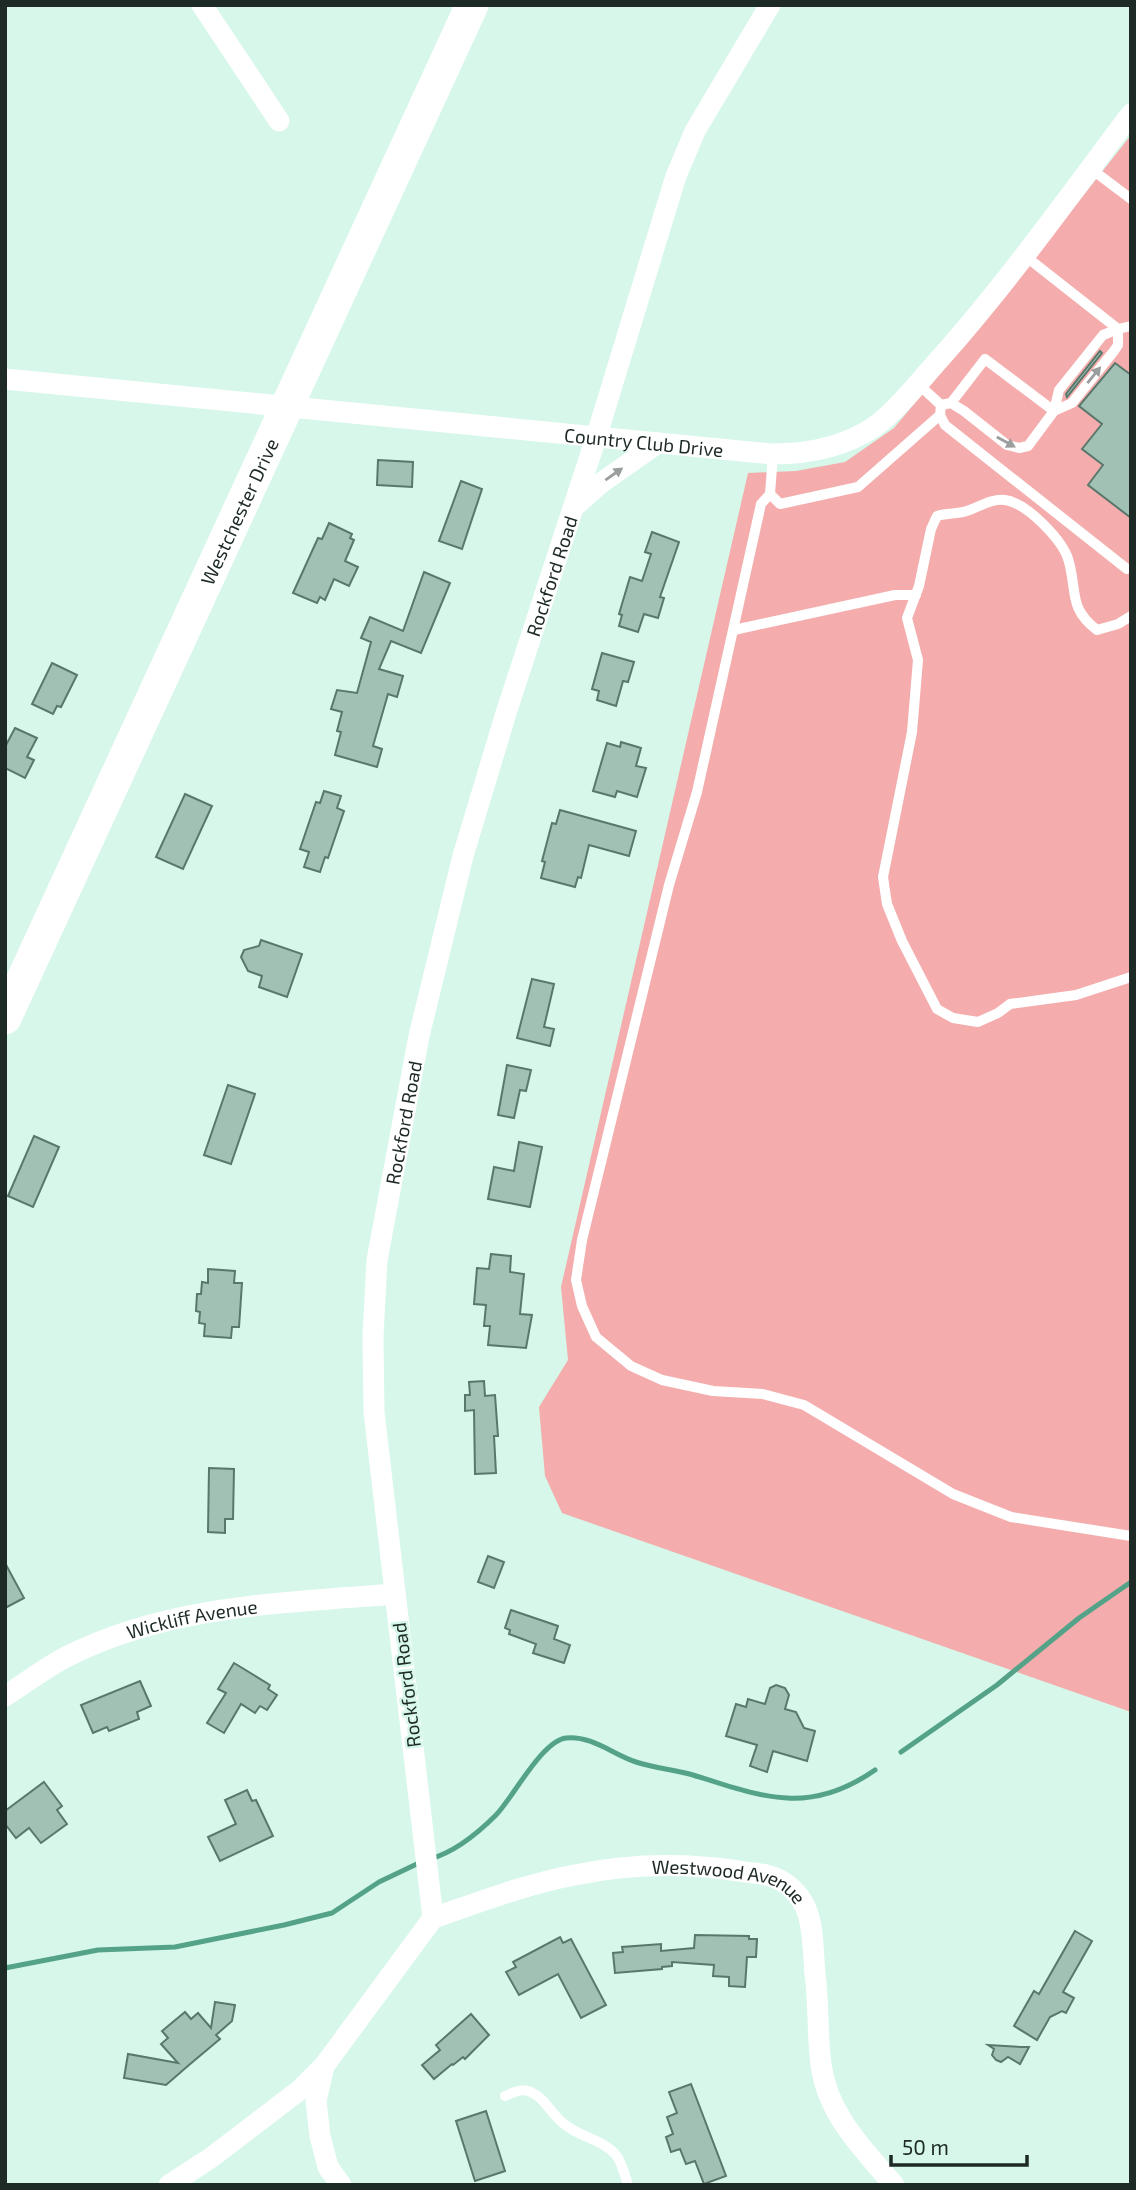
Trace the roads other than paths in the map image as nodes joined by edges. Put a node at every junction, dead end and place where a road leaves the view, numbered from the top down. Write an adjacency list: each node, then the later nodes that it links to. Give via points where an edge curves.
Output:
1 (202, 5): 5 (street)
2 (472, 5): 13 (main road, Westchester Drive)
3 (770, 5): 16 (street, Rockford Road, via 695,131 676,176)
4 (1131, 114): 6 (street, Country Club Drive)
5 (279, 121)
6 (1090, 168): 7 (lane); 8 (street, Country Club Drive)
7 (1131, 199)
8 (1024, 255): 10 (lane); 12 (street, Country Club Drive)
9 (1131, 326): 10 (lane)
10 (1118, 329): 15 (lane, via 1103,335 1059,390); 15 (lane, one-way to 10, via 1072,403 1114,351)
11 (5, 379): 13 (street, Country Club Drive)
12 (918, 384): 14 (lane); 18 (street, Country Club Drive, via 876,426 857,437 835,446)
13 (289, 407): 16 (street, Country Club Drive); 26 (main road, Westchester Drive)
14 (944, 408): 15 (lane, one-way to 15, via 964,411 1007,445 1019,448 1028,446); 15 (lane, via 985,359); 19 (lane, via 858,487 780,504); 21 (lane, via 945,425)
15 (1054, 411)
16 (596, 438): 17 (street, Country Club Drive); 20 (street, Rockford Road)
17 (658, 443): 18 (street, Country Club Drive); 20 (street, one-way to 17)
18 (773, 454): 19 (lane)
19 (770, 494): 24 (lane, via 761,504)
20 (573, 508): 28 (street, Rockford Road, via 463,856 419,1036 377,1260 374,1412)
21 (1127, 569)
22 (916, 595): 23 (lane, via 937,516 1003,500 1018,504 1059,539 1084,620 1097,630); 24 (lane, via 895,595); 25 (lane, via 908,618 918,660 912,732 883,877 897,929 937,1009 953,1018 978,1022 1010,1004 1076,995)
23 (1131, 616)
24 (734, 630): 27 (lane, via 582,1240 576,1280 582,1306 596,1337 631,1366 662,1380 713,1391 764,1394 804,1405 953,1494 1011,1517)
25 (1131, 977)
26 (5, 1018)
27 (1131, 1536)
28 (395, 1594): 29 (street, Wickliff Avenue, via 162,1620 66,1657); 30 (street, Rockford Road)
29 (5, 1696)
30 (433, 1918): 31 (street); 36 (street, Westwood Avenue, via 522,1887 619,1868 726,1870 771,1876 791,1886 808,1914 827,2091 854,2139)
31 (324, 2066): 33 (street, via 301,2089); 34 (street, via 316,2101 320,2136 328,2167)
32 (505, 2096): 35 (lane, via 520,2089 541,2098 561,2123 616,2154)
33 (169, 2185)
34 (341, 2185)
35 (628, 2185)
36 (894, 2185)

